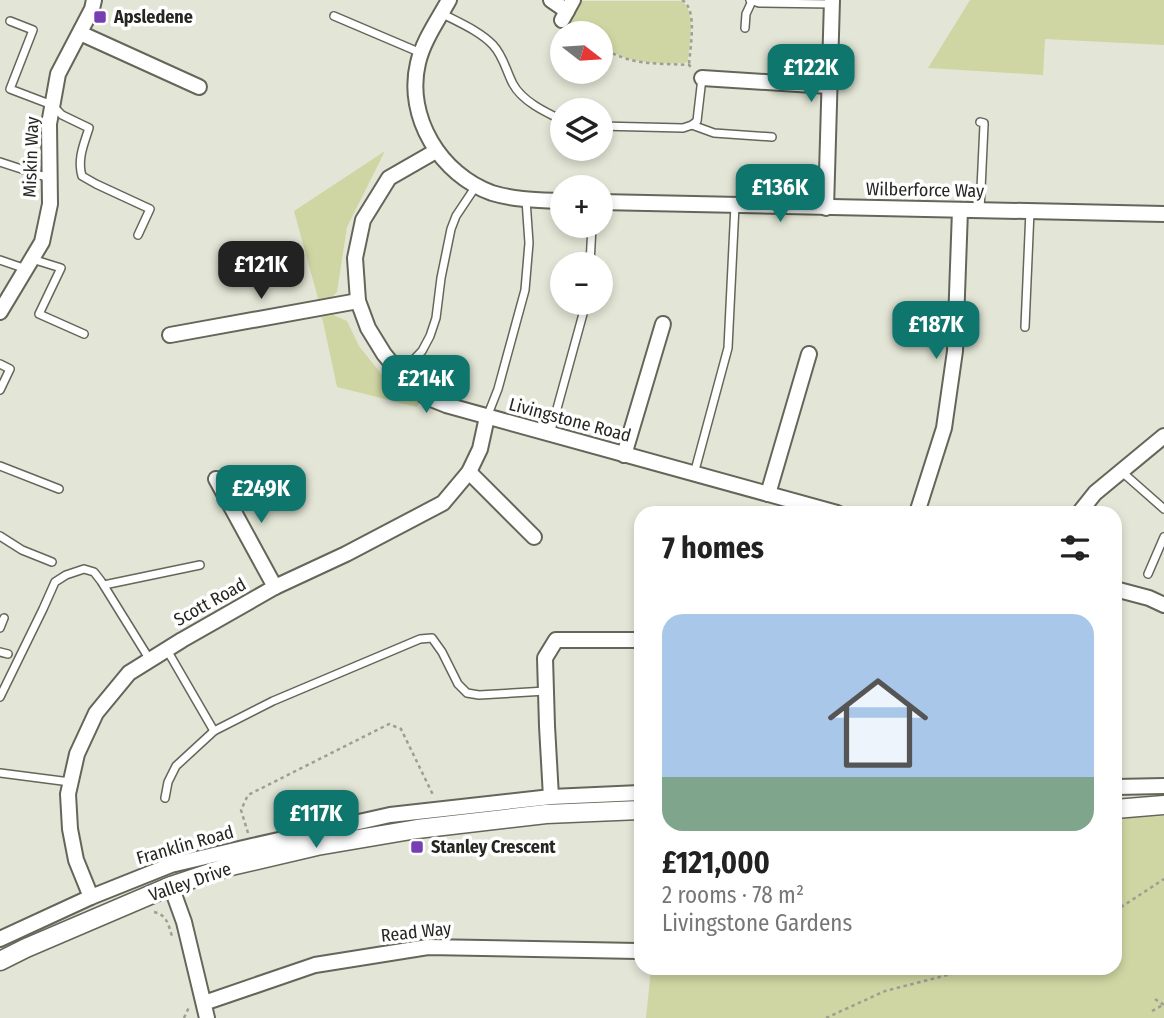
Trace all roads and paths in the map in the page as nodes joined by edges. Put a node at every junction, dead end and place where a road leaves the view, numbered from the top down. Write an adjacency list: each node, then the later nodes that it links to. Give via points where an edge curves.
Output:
1 (94, 0): 11 (street, Miskin Way)
2 (551, 0): 7 (street)
3 (682, 0): 14 (path, via 692,16)
4 (751, 0): 5 (lane); 10 (lane)
5 (832, 2): 16 (street)
6 (445, 7): 12 (street); 19 (lane, via 489,41 503,58 517,91)
7 (567, 10)
8 (334, 16): 12 (lane)
9 (10, 21): 18 (lane, via 33,30 10,89)
10 (745, 28)
11 (79, 33): 17 (street); 18 (street, Miskin Way, via 58,74)
12 (421, 53): 24 (street, via 415,77 417,107)
13 (613, 54): 14 (path, via 636,62)
14 (690, 65): 15 (path)
15 (702, 78): 16 (street); 21 (lane)
16 (829, 86): 32 (street)
17 (199, 87)
18 (52, 105): 26 (street, Miskin Way); 37 (lane, via 89,128 80,154 82,176 150,209)
19 (550, 114)
20 (980, 122): 34 (lane, via 984,123)
21 (692, 125): 22 (lane); 23 (lane, via 714,133)
22 (613, 126)
23 (772, 137)
24 (436, 151): 27 (street); 40 (street, Livingstone Road, via 389,178 363,220 355,258)
25 (0, 162): 26 (lane)
26 (50, 178): 39 (street, Miskin Way, via 42,242)
27 (476, 186): 28 (street); 49 (lane, via 451,229 430,336)
28 (526, 200): 29 (street); 51 (lane, via 525,290)
29 (550, 201)
30 (613, 202): 31 (street, Wilberforce Way)
31 (735, 205): 32 (street, Wilberforce Way); 58 (lane, via 728,348)
32 (826, 208): 33 (street, Wilberforce Way)
33 (960, 210): 34 (street, Wilberforce Way); 63 (street, via 955,351 944,428)
34 (980, 211): 35 (street, Wilberforce Way)
35 (1030, 211): 36 (street, Wilberforce Way); 44 (lane)
36 (1164, 214)
37 (138, 235)
38 (0, 260): 39 (lane)
39 (29, 264): 41 (street, Miskin Way); 45 (lane, via 61,268 39,314)
40 (358, 301): 46 (street); 49 (street, Livingstone Road, via 368,328)
41 (0, 312)
42 (583, 315): 52 (lane)
43 (663, 324): 54 (street)
44 (1025, 327)
45 (84, 334)
46 (170, 335)
47 (808, 354): 61 (street)
48 (0, 364): 50 (lane, via 10,369)
49 (400, 374): 51 (street, Livingstone Road, via 426,397)
50 (0, 390)
51 (487, 417): 52 (street, Livingstone Road); 57 (street, Scott Road)
52 (550, 434): 54 (street, Livingstone Road)
53 (1164, 436): 56 (street)
54 (624, 455): 58 (street, Livingstone Road)
55 (0, 466): 60 (lane)
56 (1121, 471): 64 (street); 65 (lane)
57 (469, 472): 67 (street); 73 (street, Scott Road, via 443,503)
58 (694, 474): 61 (street, Livingstone Road)
59 (216, 479): 73 (street)
60 (59, 489)
61 (768, 494): 62 (street, Livingstone Road)
62 (812, 506)
63 (920, 506)
64 (1085, 506)
65 (1164, 509)
66 (0, 536): 69 (lane)
67 (534, 537)
68 (1164, 537): 71 (lane)
69 (52, 562)
70 (200, 565): 72 (lane)
71 (1148, 574)
72 (104, 585): 80 (lane); 82 (lane, via 94,572 84,569 55,582)
73 (275, 587): 79 (street, Scott Road)
74 (1122, 591): 75 (street)
75 (1164, 605)
76 (4, 618): 77 (lane)
77 (0, 628)
78 (634, 640): 81 (street, via 556,640 545,658)
79 (166, 649): 80 (street, Scott Road); 83 (lane)
80 (150, 660): 85 (street, Scott Road, via 129,673 96,713)
81 (546, 691): 83 (lane, via 467,692 432,638 420,639); 89 (street)
82 (0, 696)
83 (214, 731): 90 (lane, via 176,766)
84 (0, 773): 85 (lane)
85 (71, 782): 98 (street, Scott Road, via 70,828 76,860)
86 (1164, 786): 87 (street)
87 (1122, 787)
88 (634, 793): 89 (street, Franklin Road)
89 (551, 797): 92 (street, Franklin Road)
90 (165, 798)
91 (1164, 806): 93 (street)
92 (440, 809): 95 (street, Franklin Road, via 390,815); 95 (path, via 401,729 389,724 248,795 241,810)
93 (1122, 809)
94 (634, 810): 97 (street, Valley Drive, via 546,814 412,830 304,849)
95 (252, 846): 98 (street, Franklin Road, via 171,865)
96 (1164, 879): 99 (path)
97 (171, 886): 104 (street, Valley Drive); 110 (street, via 184,922)
98 (91, 897): 101 (street, Franklin Road)
99 (1122, 906)
100 (150, 911): 102 (path, via 165,918)
101 (0, 939)
102 (173, 941)
103 (634, 951): 110 (street, Read Way, via 428,947 315,965)
104 (0, 961)
105 (948, 975): 112 (path, via 885,991)
106 (1155, 999): 108 (path)
107 (188, 1002): 111 (path)
108 (1164, 1005): 109 (path)
109 (1152, 1011)
110 (204, 1014)
111 (184, 1018)
112 (826, 1018)

